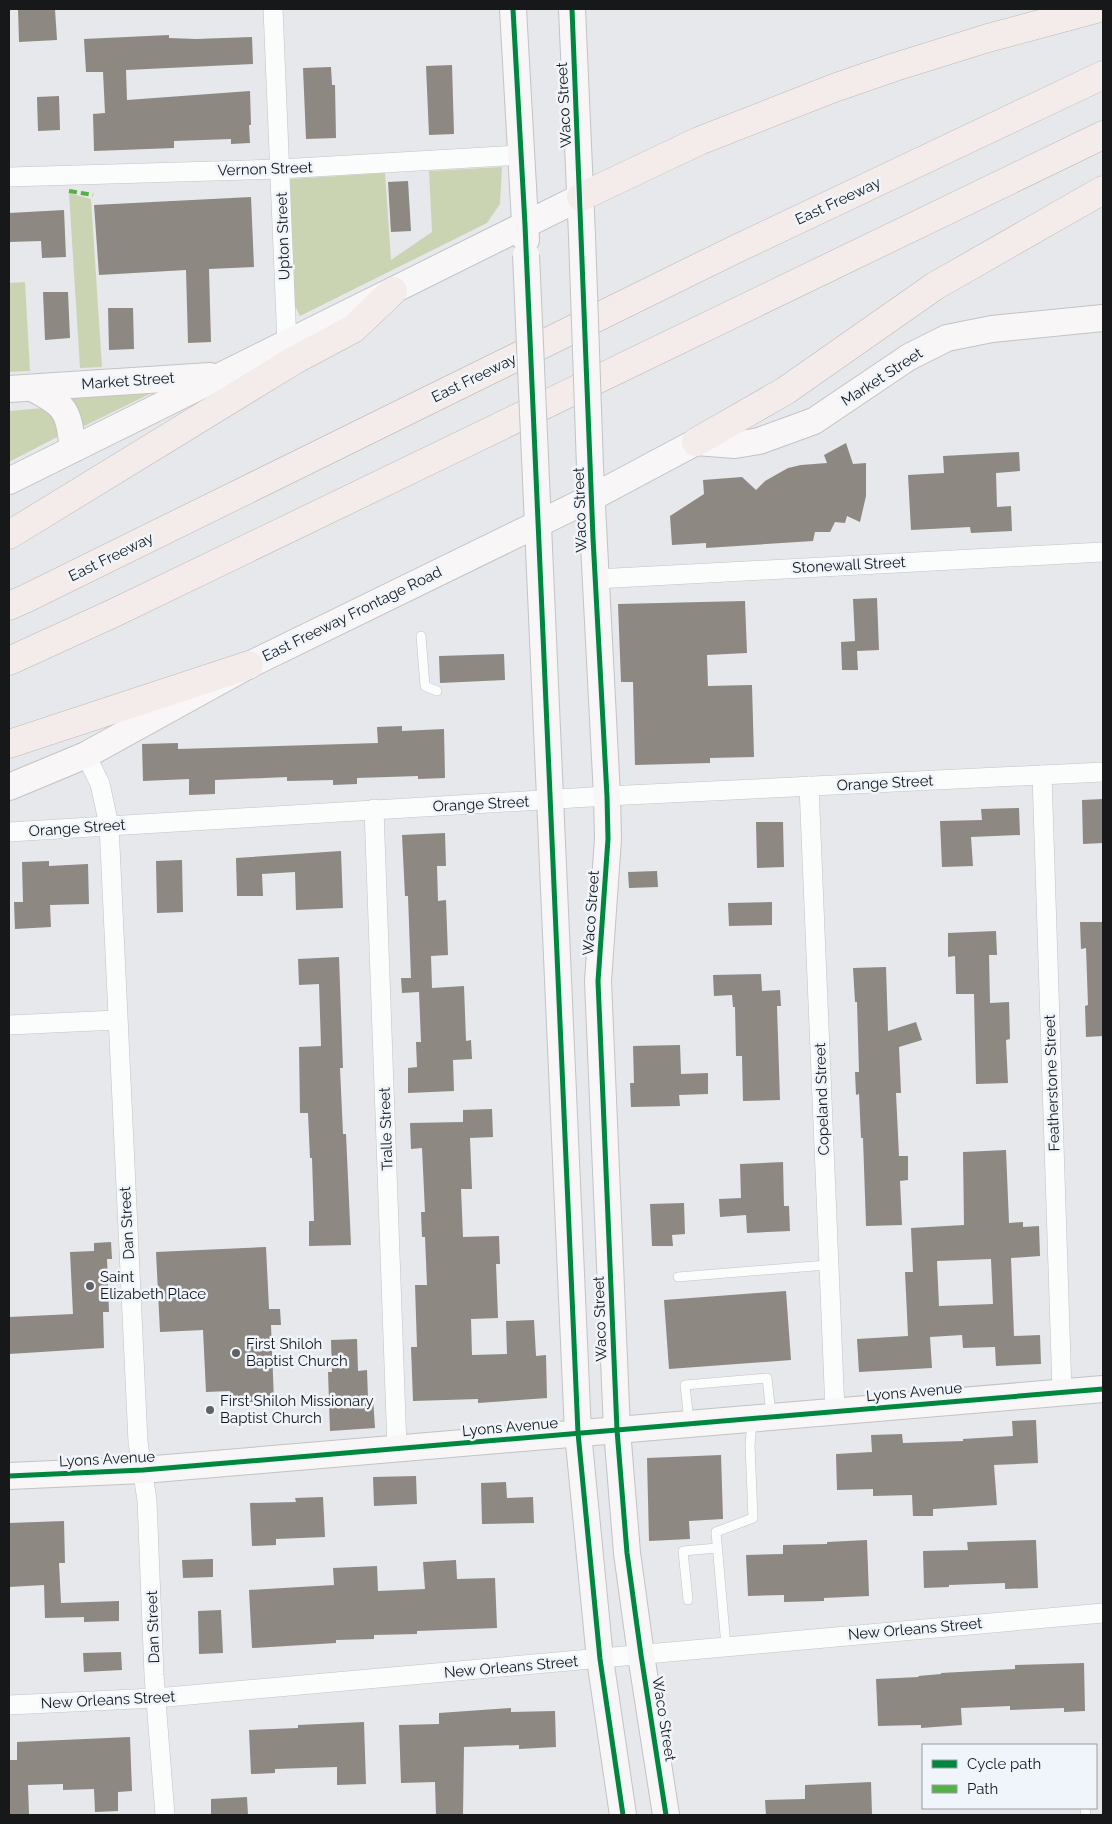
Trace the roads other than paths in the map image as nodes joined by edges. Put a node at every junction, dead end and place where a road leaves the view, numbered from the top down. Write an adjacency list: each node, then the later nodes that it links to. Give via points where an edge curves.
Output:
1 (274, 9): 8 (street, Upton Street)
2 (513, 9): 7 (main road, Waco Street)
3 (572, 9): 11 (main road, Waco Street)
4 (1096, 9): 11 (highway, via 988,38 834,88 699,141)
5 (1103, 75): 26 (highway, East Freeway, via 734,250)
6 (1103, 135): 28 (highway)
7 (521, 155): 8 (street, Vernon Street); 12 (main road, Waco Street)
8 (280, 169): 9 (street, Vernon Street); 15 (street, Upton Street)
9 (9, 177)
10 (1103, 190): 18 (highway, via 935,286 784,391)
11 (580, 197): 12 (main road); 21 (main road, Waco Street, bridge)
12 (525, 225): 13 (main road); 22 (main road, Waco Street, bridge)
13 (393, 291): 15 (main road); 23 (highway, via 353,329 293,361)
14 (1103, 318): 18 (main road, Market Street, via 992,329 947,338 909,357 814,422 759,441 735,445)
15 (287, 344): 16 (main road)
16 (223, 375): 17 (main road, Market Street); 19 (main road)
17 (21, 388): 19 (main road, Market Street, via 56,400 70,425)
18 (696, 442): 21 (main road, East Freeway Frontage Road)
19 (74, 449): 20 (main road)
20 (9, 481)
21 (591, 498): 22 (main road, East Freeway Frontage Road); 25 (main road, Waco Street)
22 (538, 524): 29 (main road, East Freeway Frontage Road); 38 (main road, Waco Street)
23 (9, 535)
24 (1103, 552): 25 (street, Stonewall Street)
25 (596, 579): 37 (main road, Waco Street)
26 (9, 606)
27 (421, 636): 30 (lane, via 424,686)
28 (9, 661)
29 (248, 665): 31 (highway); 32 (main road, East Freeway Frontage Road)
30 (437, 691)
31 (9, 744)
32 (86, 755): 36 (main road, East Freeway Frontage Road); 40 (street, Dan Street, via 100,784)
33 (1103, 772): 34 (street, Orange Street)
34 (1042, 775): 35 (street, Orange Street); 49 (street, Featherstone Street)
35 (809, 786): 37 (street, Orange Street); 46 (street, Copeland Street)
36 (9, 787)
37 (607, 796): 38 (street, Orange Street); 44 (main road, Waco Street, via 608,839 598,981)
38 (551, 800): 39 (street, Orange Street); 45 (main road, Waco Street)
39 (374, 809): 40 (street, Orange Street); 55 (street, Tralle Street)
40 (110, 825): 41 (street, Orange Street); 42 (street, Dan Street)
41 (9, 832)
42 (117, 1020): 43 (street); 56 (street, Dan Street, via 138,1442)
43 (9, 1025)
44 (604, 1119): 45 (main road); 53 (main road, Waco Street)
45 (565, 1120): 54 (main road, Waco Street)
46 (827, 1265): 47 (lane); 50 (street, Copeland Street)
47 (678, 1277)
48 (1103, 1389): 49 (main road, Lyons Avenue)
49 (1062, 1391): 50 (main road, Lyons Avenue)
50 (835, 1411): 51 (main road, Lyons Avenue)
51 (762, 1418): 52 (main road, Lyons Avenue); 52 (lane, via 767,1378 685,1385); 58 (lane, via 750,1445 753,1518 716,1532)
52 (690, 1423): 53 (main road, Lyons Avenue)
53 (617, 1430): 54 (main road, Lyons Avenue); 62 (main road, Waco Street, via 627,1553)
54 (578, 1433): 55 (main road, Lyons Avenue); 63 (main road, Waco Street)
55 (397, 1448): 56 (main road, Lyons Avenue)
56 (143, 1470): 57 (main road, Lyons Avenue); 64 (street, Dan Street, via 148,1500)
57 (9, 1476)
58 (717, 1548): 59 (lane, via 684,1551); 61 (lane)
59 (688, 1600)
60 (1103, 1613): 61 (street, New Orleans Street)
61 (726, 1646): 62 (street, New Orleans Street)
62 (641, 1655): 63 (street, New Orleans Street); 68 (main road, Waco Street)
63 (600, 1659): 64 (street, New Orleans Street); 67 (main road, Waco Street)
64 (156, 1698): 65 (street, New Orleans Street); 66 (street, Dan Street)
65 (9, 1705)
66 (165, 1815)
67 (623, 1815)
68 (666, 1815)

